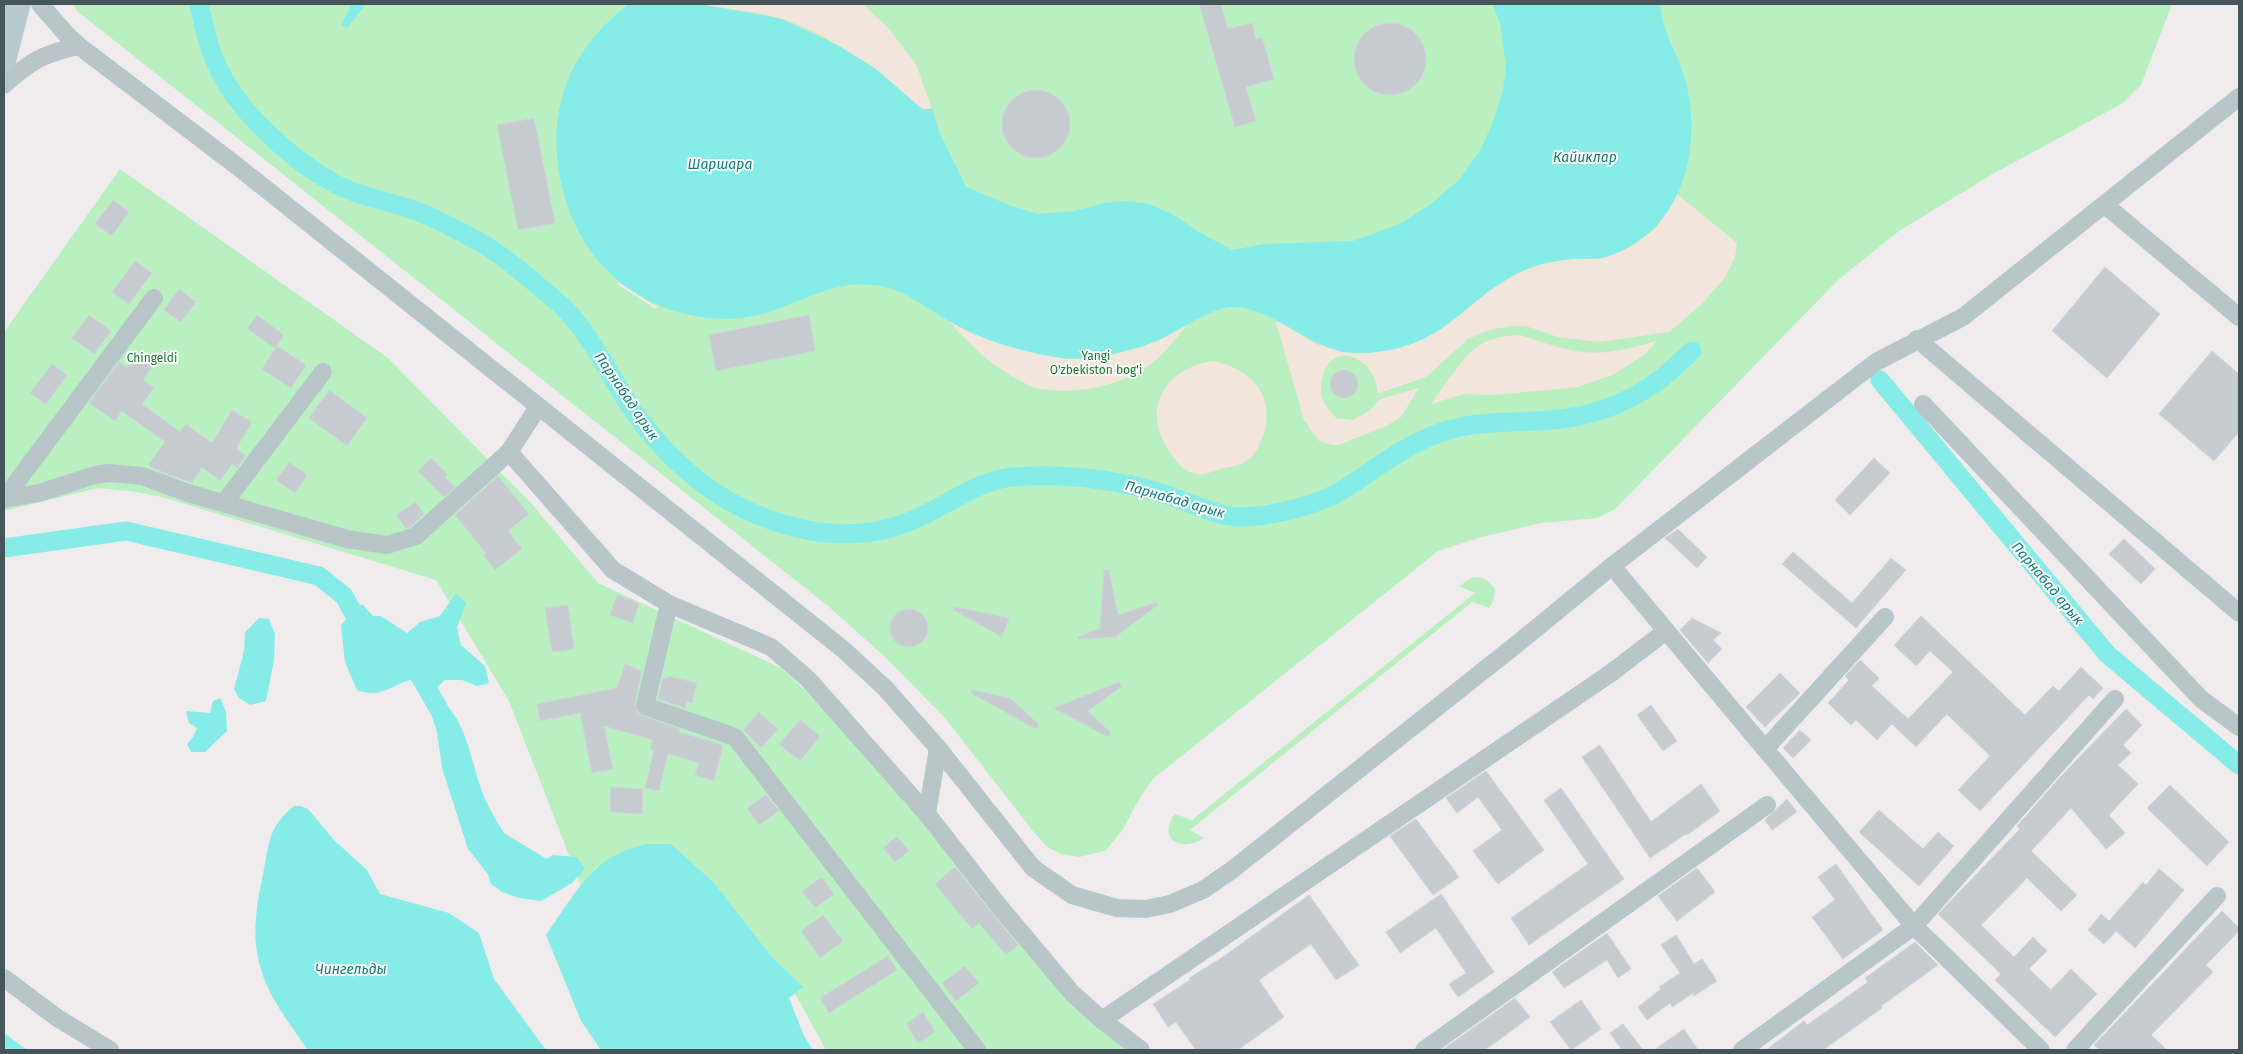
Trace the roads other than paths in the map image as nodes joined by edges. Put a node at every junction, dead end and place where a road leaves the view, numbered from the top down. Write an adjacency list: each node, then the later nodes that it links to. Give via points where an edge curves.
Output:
1 (18, 4): 4 (main road)
2 (40, 4): 3 (street)
3 (79, 46): 5 (street, via 53,51 34,60); 13 (street, via 237,166)
4 (4, 59)
5 (4, 85)
6 (2239, 97): 7 (street)
7 (2105, 205): 9 (street); 10 (street, via 1963,317)
8 (154, 298): 15 (street, via 4,499 109,473 142,476)
9 (2239, 317)
10 (1917, 339): 16 (street, via 1876,362); 18 (street)
11 (323, 372): 15 (street)
12 (1923, 404): 22 (street, via 2201,698)
13 (538, 407): 14 (street); 23 (street, via 844,650 885,688)
14 (509, 452): 15 (street, via 416,536 387,545 347,539); 17 (street, via 613,570)
15 (224, 503)
16 (1612, 566): 20 (street); 23 (street, via 1232,870 1203,890 1170,904 1146,909 1117,908 1072,895 1033,868)
17 (669, 604): 26 (street, via 771,646 808,679); 32 (street, via 645,706 735,737)
18 (2239, 613)
19 (1885, 617): 24 (street)
20 (1666, 631): 24 (street); 30 (street, via 1611,673)
21 (2115, 699): 28 (street)
22 (2239, 727)
23 (938, 748): 26 (street)
24 (1765, 749): 28 (street)
25 (1767, 805): 34 (street)
26 (927, 814): 30 (street, via 1072,993)
27 (2217, 896): 37 (street)
28 (1914, 926): 35 (street); 36 (street)
29 (4, 978): 31 (street, via 56,1017)
30 (1102, 1020): 33 (street)
31 (110, 1050)
32 (977, 1050)
33 (1141, 1050)
34 (1424, 1050)
35 (1742, 1050)
36 (2041, 1050)
37 (2075, 1050)

